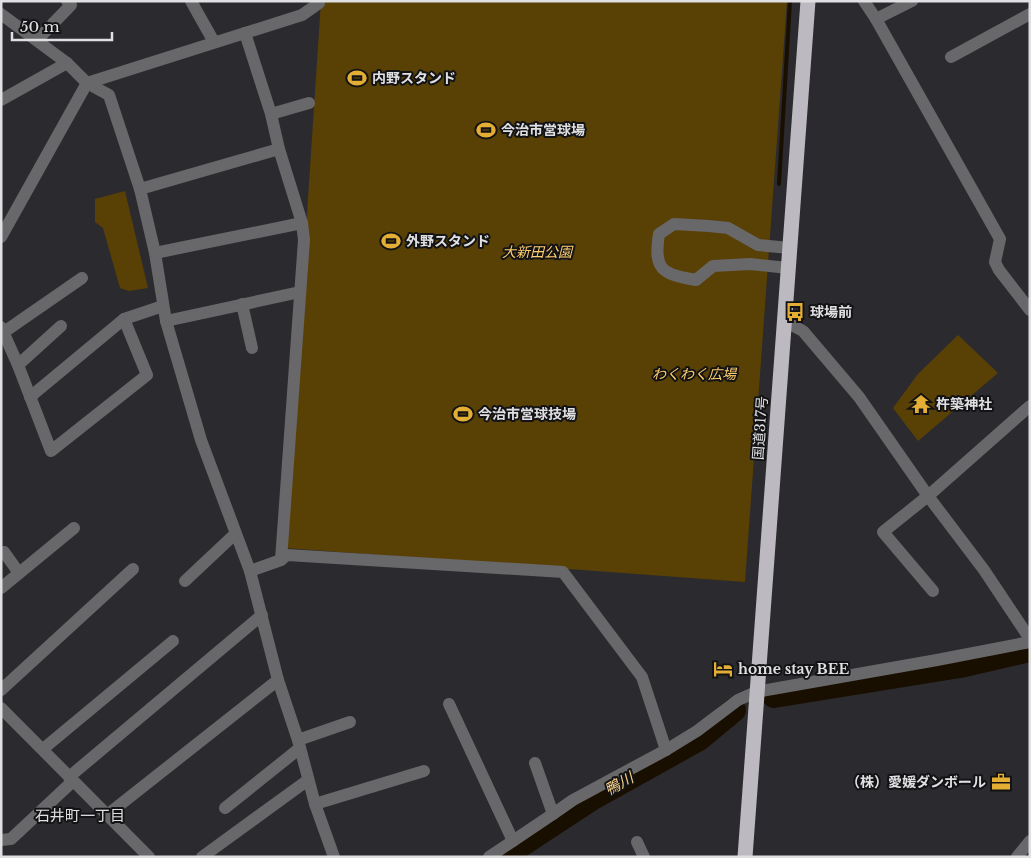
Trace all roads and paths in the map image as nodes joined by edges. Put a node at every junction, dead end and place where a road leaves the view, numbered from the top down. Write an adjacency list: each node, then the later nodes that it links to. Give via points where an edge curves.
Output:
1 (67, 1): 11 (street, via 71,5)
2 (191, 1): 12 (street)
3 (319, 1): 10 (street, via 302,15)
4 (808, 1): 24 (highway, 国道317号)
5 (864, 1): 9 (street)
6 (912, 1): 9 (street)
7 (1, 14): 11 (street)
8 (1030, 14): 13 (street)
9 (876, 19): 31 (street, via 1000,239 995,262 999,270)
10 (245, 33): 12 (street); 18 (street)
11 (37, 40): 14 (street)
12 (214, 42): 15 (street)
13 (951, 57)
14 (67, 63): 15 (street); 16 (street)
15 (87, 83): 20 (street, via 110,95); 21 (street)
16 (1, 100)
17 (309, 103): 18 (street)
18 (271, 114): 19 (street)
19 (279, 149): 20 (street); 22 (street)
20 (140, 188): 25 (street)
21 (5, 223): 23 (street)
22 (302, 223): 25 (street); 28 (street)
23 (1, 237)
24 (789, 248): 26 (highway, 国道317号); 26 (street, via 758,245 728,228 674,224 659,234 656,251 661,268 672,275 696,280 713,266 750,264)
25 (155, 253): 30 (street)
26 (788, 268): 34 (highway, 国道317号)
27 (82, 278): 36 (street)
28 (300, 292): 29 (street); 45 (street)
29 (242, 304): 33 (street); 37 (street)
30 (163, 306): 32 (street); 33 (street)
31 (1030, 310)
32 (124, 319): 39 (street); 39 (street, via 147,375 52,451)
33 (166, 320): 43 (street, via 201,440)
34 (784, 321): 41 (street, via 803,331 859,397); 57 (highway, 国道317号)
35 (61, 326): 38 (street)
36 (3, 330): 38 (street)
37 (252, 348)
38 (18, 365): 39 (street)
39 (30, 397)
40 (1030, 406): 41 (street)
41 (928, 496): 51 (street, via 883,532); 54 (street, via 984,570)
42 (74, 528): 48 (street)
43 (235, 534): 47 (street); 49 (street)
44 (4, 552): 48 (street)
45 (281, 560): 47 (street); 63 (street, via 287,555 564,572 642,677)
46 (133, 569): 56 (street)
47 (250, 571): 52 (street)
48 (19, 573): 50 (street)
49 (185, 581)
50 (1, 588)
51 (933, 591)
52 (262, 616): 55 (street); 66 (street)
53 (173, 641): 62 (street)
54 (1030, 641): 57 (street)
55 (278, 680): 61 (street); 71 (street)
56 (1, 690)
57 (756, 692): 63 (street, via 738,700); 81 (highway, 国道317号)
58 (449, 704): 73 (street)
59 (4, 717): 62 (street)
60 (350, 722): 61 (street)
61 (299, 744): 67 (street); 69 (street)
62 (43, 750): 66 (street)
63 (666, 750): 70 (street, via 573,800)
64 (534, 763): 70 (street)
65 (424, 771): 68 (street)
66 (71, 779): 71 (street); 72 (street, via 11,839)
67 (308, 780): 68 (street); 77 (street)
68 (315, 804): 78 (street)
69 (225, 808)
70 (554, 814): 73 (street)
71 (107, 815): 76 (street)
72 (1, 840)
73 (513, 841): 79 (street)
74 (1030, 841): 82 (street)
75 (637, 842): 80 (street)
76 (141, 854)
77 (202, 857)
78 (334, 857)
79 (489, 857)
80 (644, 857)
81 (745, 857)
82 (1017, 857)

